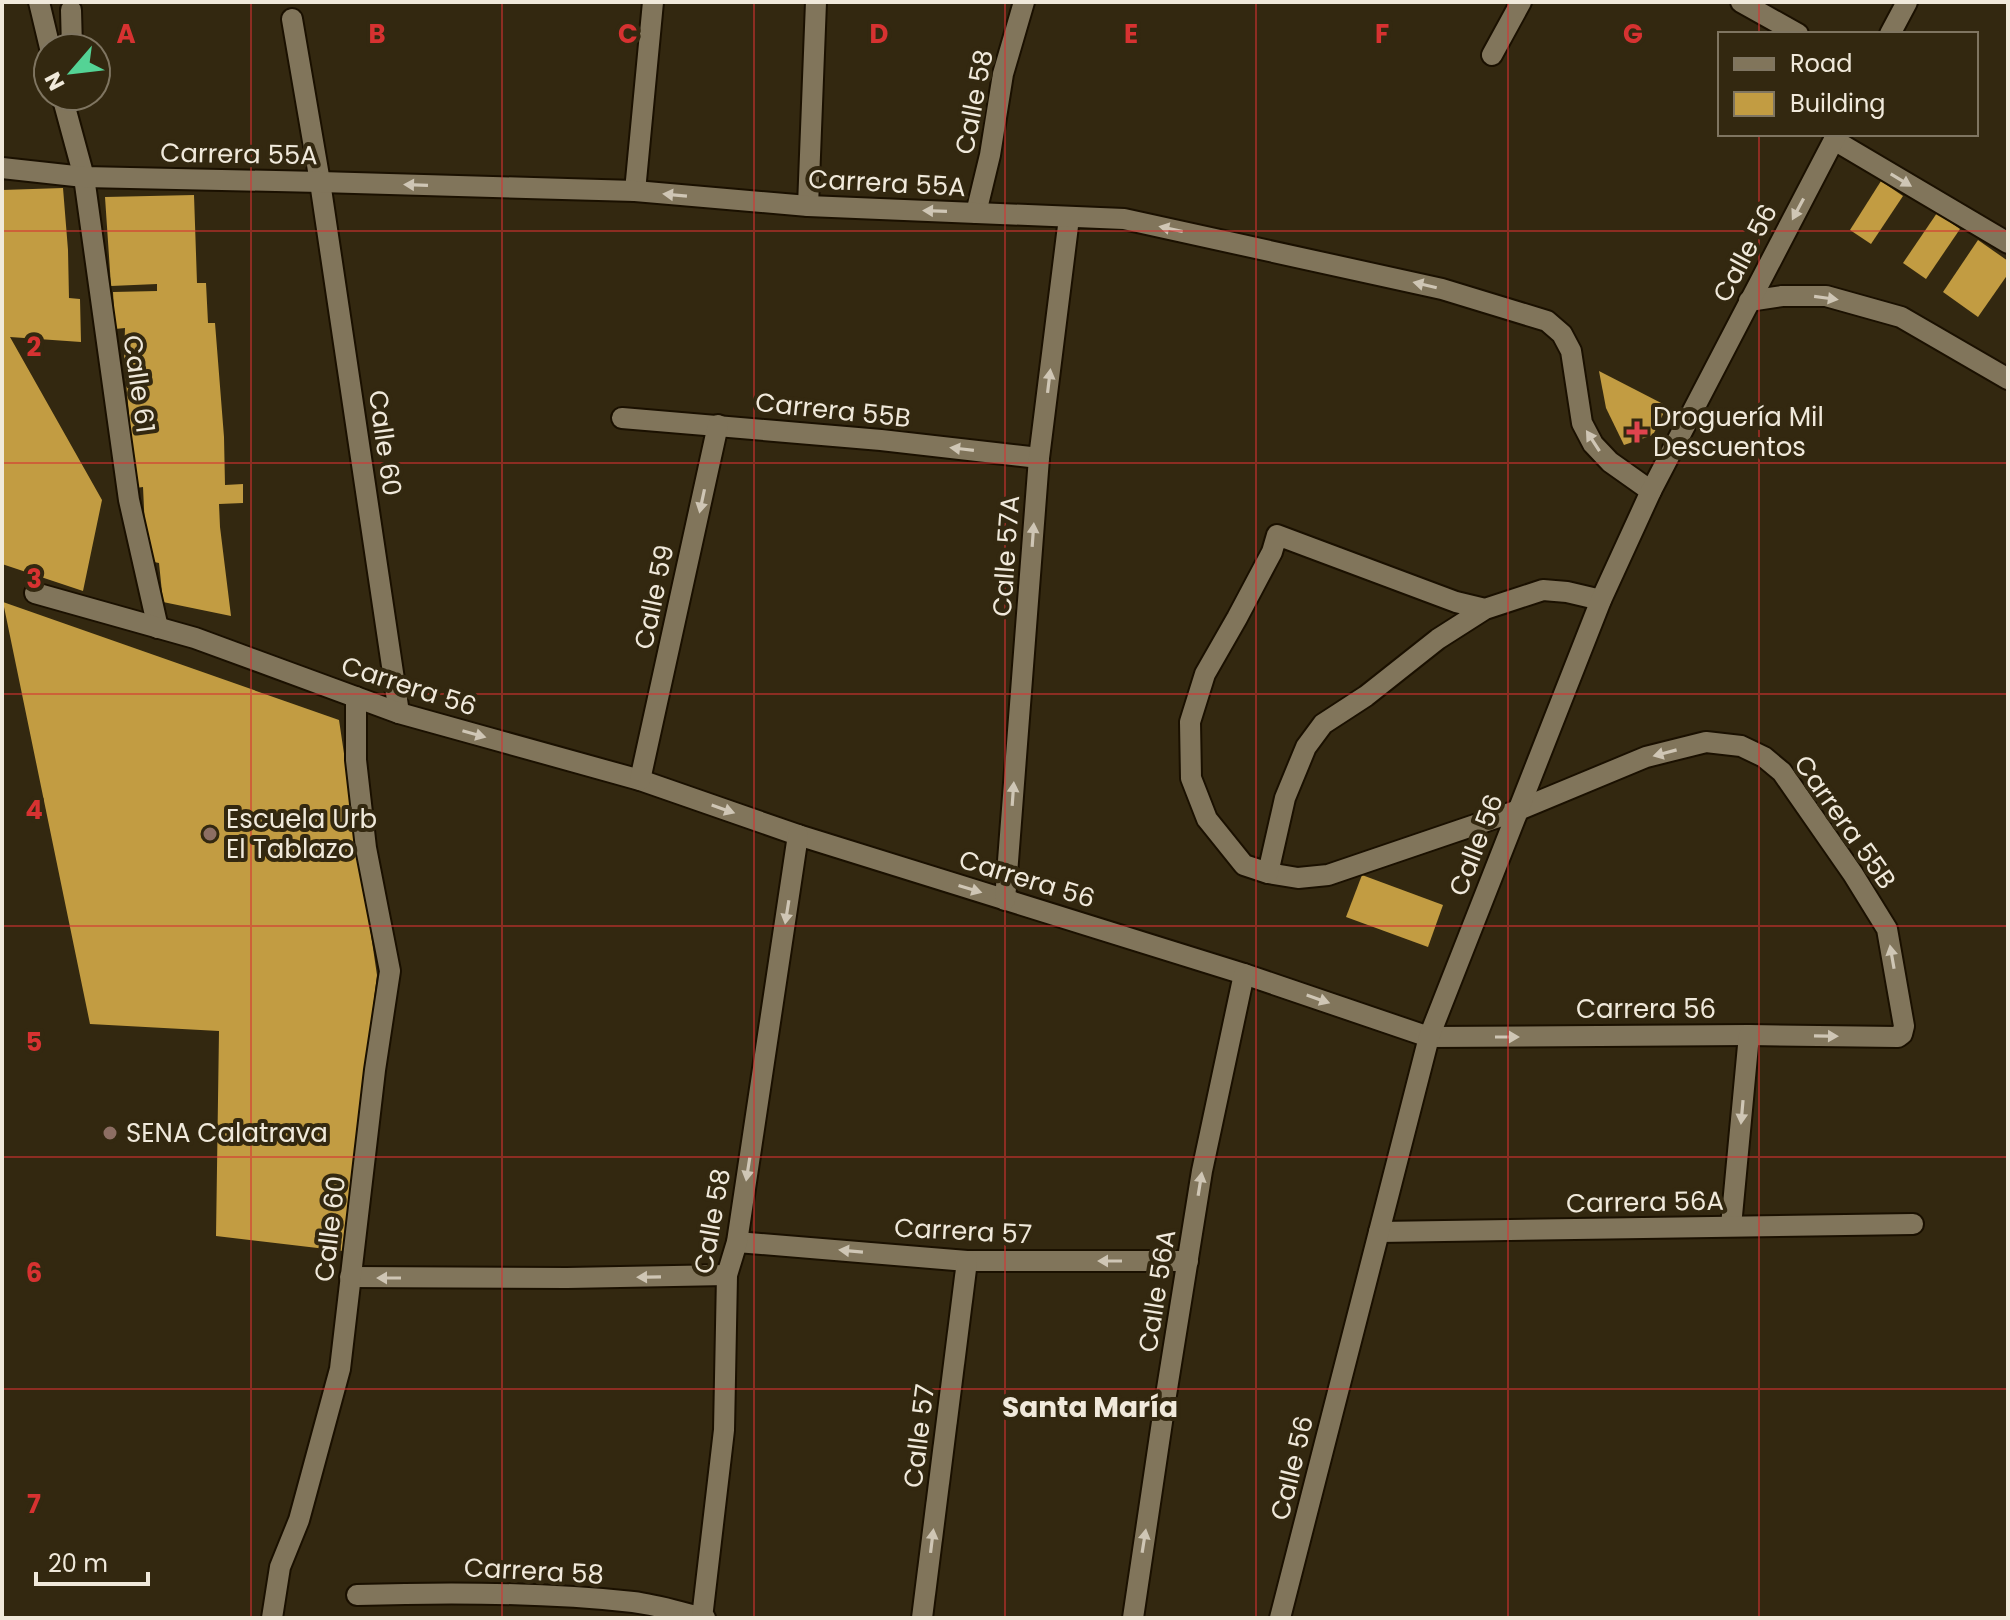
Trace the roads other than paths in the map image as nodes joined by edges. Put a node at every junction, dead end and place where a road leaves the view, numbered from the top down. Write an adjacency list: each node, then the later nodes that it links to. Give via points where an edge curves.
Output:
1 (39, 2): 10 (street)
2 (653, 2): 22 (street)
3 (816, 2): 23 (street)
4 (1024, 2): 24 (street, Calle 58, via 1003,74)
5 (1521, 2): 14 (street)
6 (1741, 2): 12 (street)
7 (1907, 2): 13 (street)
8 (71, 10): 11 (street)
9 (292, 19): 21 (street, Calle 60)
10 (46, 32)
11 (72, 32)
12 (1794, 32)
13 (1891, 32)
14 (1492, 55)
15 (66, 112): 18 (street, Calle 61)
16 (74, 112): 18 (street, Calle 61)
17 (1836, 137): 26 (street, one-way to 26); 27 (street, Calle 56, one-way to 27)
18 (75, 145): 20 (street, Calle 61)
19 (2, 168): 20 (street, Carrera 55A)
20 (84, 177): 21 (street, Carrera 55A); 36 (street, Calle 61, via 129,500)
21 (320, 182): 22 (street, Carrera 55A, one-way to 21); 38 (street, Calle 60)
22 (635, 191): 23 (street, Carrera 55A, one-way to 22)
23 (808, 206): 24 (street, Carrera 55A, one-way to 23)
24 (976, 213): 25 (street, Carrera 55A)
25 (1069, 218): 31 (street, Calle 57A, one-way to 25); 32 (street, Carrera 55A, one-way to 25, via 1593,444 1582,423 1571,351 1547,321 1442,289 1124,219)
26 (2008, 243)
27 (1749, 301): 28 (street, one-way to 28, via 1826,296 1901,317); 32 (street, Calle 56)
28 (2008, 379)
29 (622, 418): 30 (street, Carrera 55B)
30 (718, 425): 31 (street, Carrera 55B, one-way to 30); 39 (street, Calle 59, one-way to 39)
31 (1039, 458): 43 (street, Calle 57A, one-way to 31)
32 (1651, 491): 34 (street, Calle 56)
33 (35, 593): 36 (street, Carrera 56)
34 (1601, 600): 35 (street, via 1543,590); 40 (street, Calle 56)
35 (1485, 609): 42 (street, via 1323,724 1306,747 1285,798); 42 (street, via 1277,535 1205,674 1190,722 1191,778 1207,819 1244,865)
36 (158, 628): 37 (street, Carrera 56)
37 (356, 697): 38 (street, Carrera 56); 55 (street, Calle 60, via 356,760 366,848 390,971)
38 (399, 713): 39 (street, Carrera 56, one-way to 39)
39 (640, 780): 41 (street, Carrera 56, one-way to 41)
40 (1516, 811): 42 (street, Carrera 55B, via 1328,875); 45 (street, Carrera 55B, one-way to 40, via 1887,929 1782,772 1764,757 1741,746 1706,742 1646,757); 47 (street, Calle 56)
41 (798, 835): 43 (street, Carrera 56, one-way to 43); 51 (street, Calle 58, one-way to 51)
42 (1268, 873)
43 (1005, 900): 44 (street, Carrera 56)
44 (1244, 974): 47 (street, Carrera 56, one-way to 47); 53 (street, Calle 56A, one-way to 44)
45 (1902, 1034): 46 (street, Carrera 56, one-way to 45)
46 (1749, 1035): 47 (street, Carrera 56, one-way to 46); 49 (street, one-way to 49)
47 (1429, 1037): 50 (street, Calle 56)
48 (1913, 1224): 49 (street, Carrera 56A)
49 (1731, 1226): 50 (street, Carrera 56A)
50 (1379, 1232): 61 (street, Calle 56)
51 (737, 1242): 52 (street, Carrera 57, one-way to 51); 54 (street, Calle 58)
52 (967, 1261): 53 (street, Carrera 57, one-way to 52); 59 (street, Calle 57, one-way to 52)
53 (1188, 1261): 60 (street, Calle 56A, one-way to 53)
54 (727, 1275): 55 (street, one-way to 55); 58 (street, Calle 58, via 724,1430)
55 (350, 1277): 57 (street, Calle 60, via 340,1369 299,1520 280,1567)
56 (357, 1595): 58 (street, Carrera 58, via 439,1592 592,1599 636,1602)
57 (272, 1618)
58 (703, 1618)
59 (922, 1618)
60 (1133, 1618)
61 (1280, 1618)

